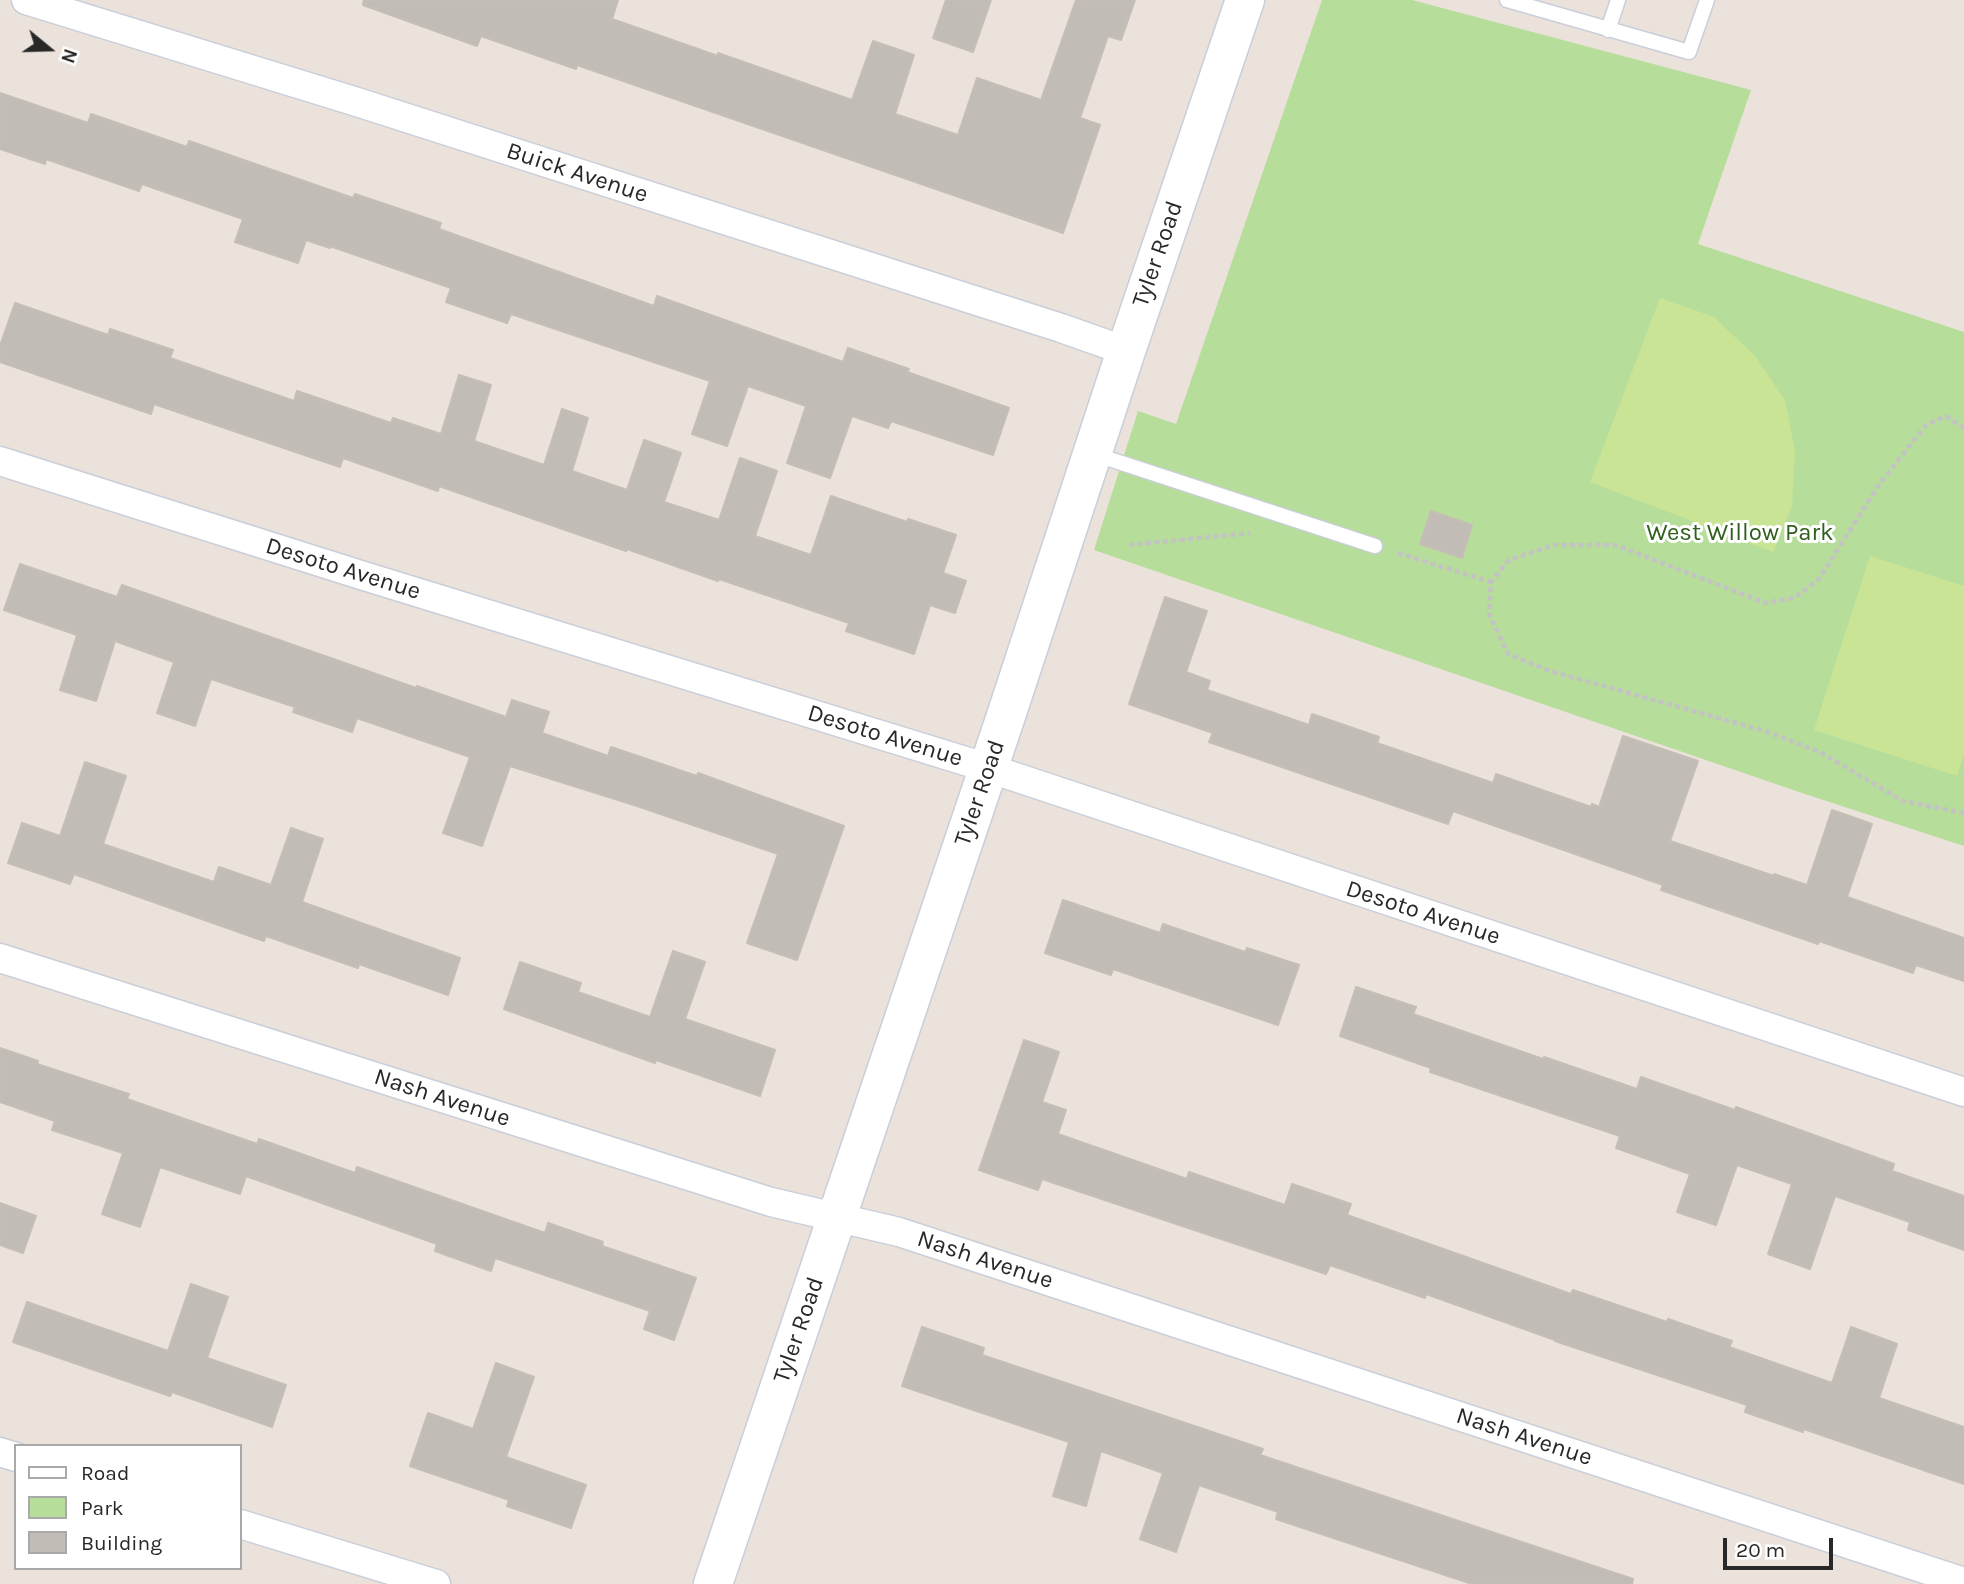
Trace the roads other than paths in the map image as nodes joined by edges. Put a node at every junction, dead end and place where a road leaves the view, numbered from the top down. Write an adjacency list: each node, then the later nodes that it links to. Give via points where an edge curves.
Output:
1 (26, 0): 8 (street, Buick Avenue)
2 (1245, 0): 8 (street, Tyler Road)
3 (1507, 0): 6 (lane)
4 (1618, 0): 7 (lane)
5 (1707, 0): 7 (lane, via 1689,52)
6 (1526, 3): 7 (lane)
7 (1608, 30)
8 (1126, 351): 9 (street, Tyler Road)
9 (1093, 453): 11 (lane); 12 (street, Tyler Road)
10 (0, 461): 12 (street, Desoto Avenue)
11 (1375, 546)
12 (988, 768): 14 (street, Desoto Avenue); 15 (street, Tyler Road)
13 (0, 958): 15 (street, Nash Avenue, via 770,1202)
14 (1964, 1093)
15 (838, 1217): 17 (street, Nash Avenue, via 899,1232); 19 (street, Tyler Road)
16 (242, 1525): 18 (street)
17 (1964, 1581)
18 (436, 1584)
19 (713, 1584)

